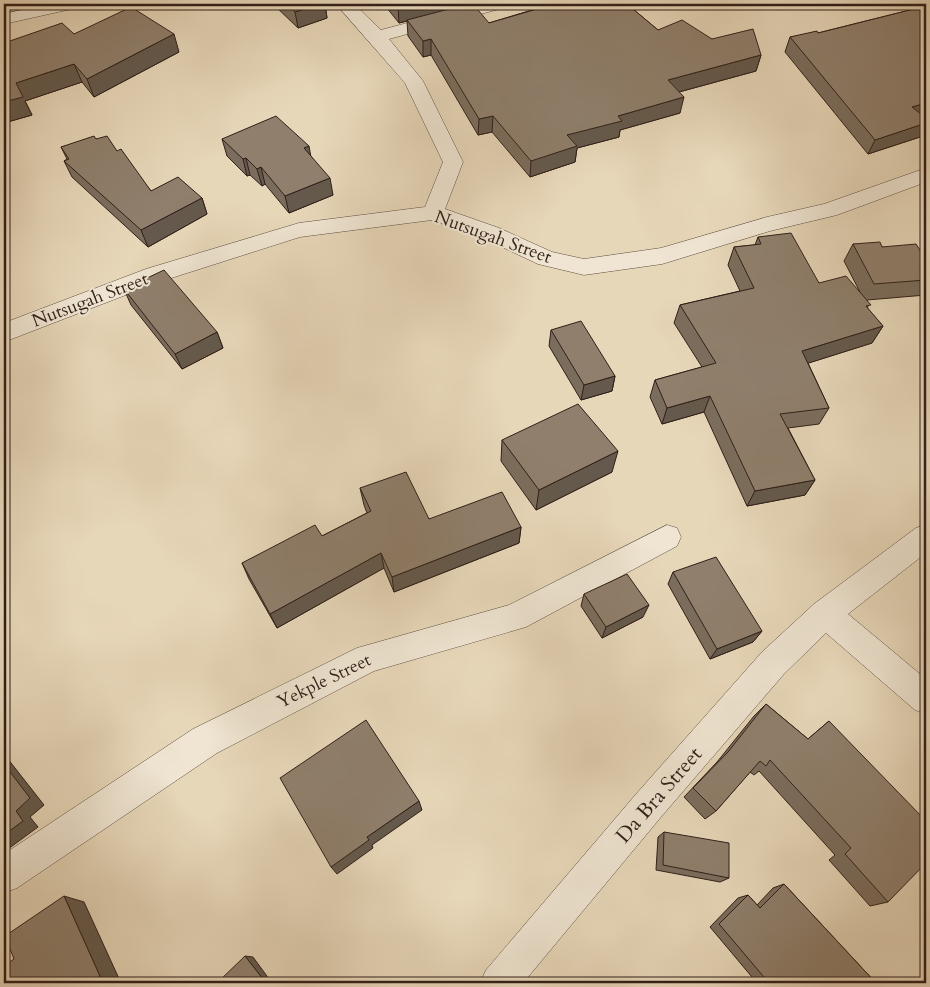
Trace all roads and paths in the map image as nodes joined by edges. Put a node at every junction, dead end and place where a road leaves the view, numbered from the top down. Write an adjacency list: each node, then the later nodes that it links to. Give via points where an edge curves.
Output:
1 (345, 4): 5 (street)
2 (497, 4): 5 (street)
3 (62, 5): 4 (street)
4 (4, 19)
5 (377, 37): 7 (street, via 414,81 453,162)
6 (926, 175): 7 (street, Nutsugah Street, via 829,210 767,224 662,256 584,267 546,258 491,233)
7 (433, 213): 8 (street, Nutsugah Street, via 299,230 154,275)
8 (4, 333)
9 (667, 537): 13 (street, Yekple Street, via 515,618 368,658 205,741)
10 (926, 537): 11 (street, Da Bra Street)
11 (825, 614): 12 (street); 14 (street, Da Bra Street, via 773,663)
12 (926, 699)
13 (4, 875)
14 (499, 983)

